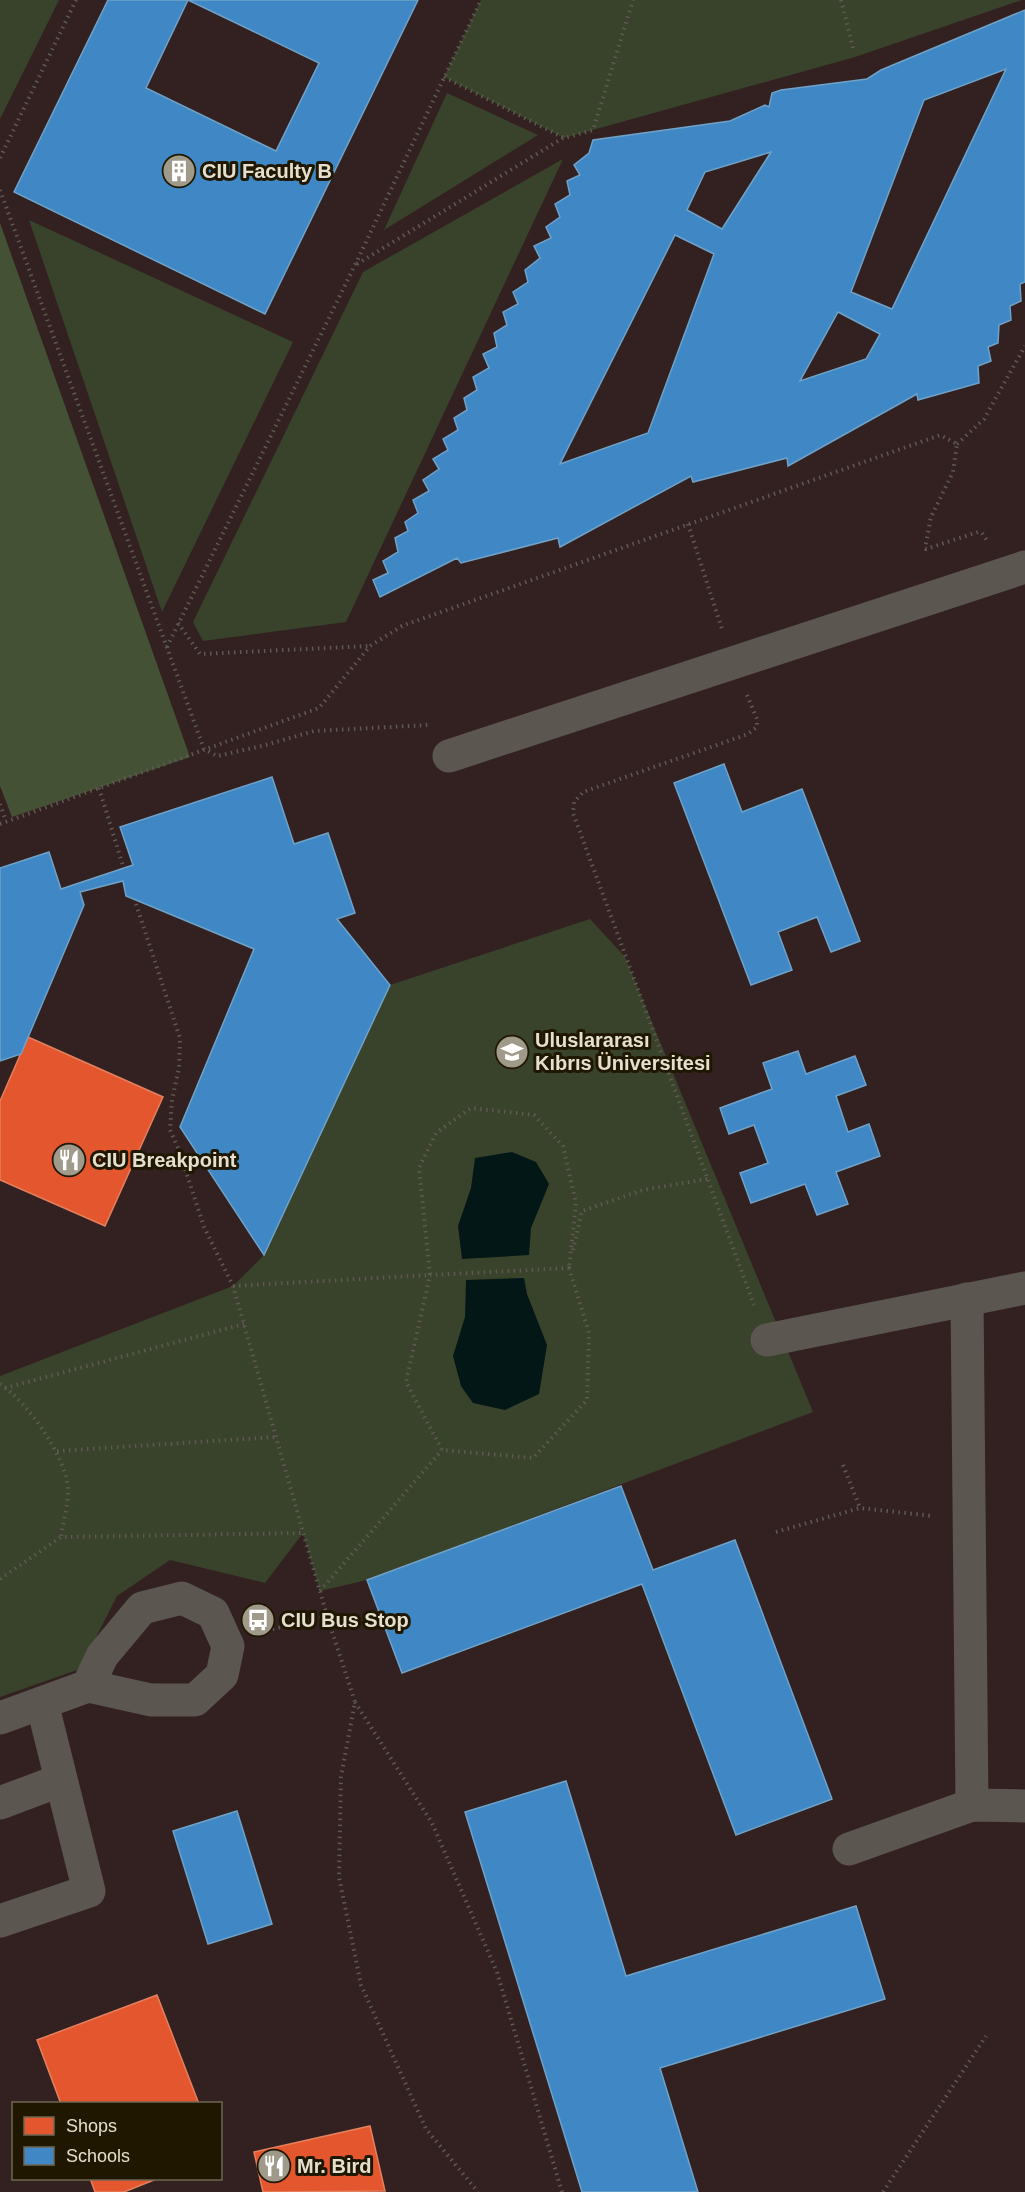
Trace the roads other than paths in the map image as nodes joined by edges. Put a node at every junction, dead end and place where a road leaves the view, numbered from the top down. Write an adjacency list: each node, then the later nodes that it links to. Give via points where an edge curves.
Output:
1 (1016, 570): 2 (lane)
2 (449, 756)
3 (1025, 1288): 4 (lane)
4 (967, 1299): 5 (lane); 11 (lane)
5 (767, 1340)
6 (88, 1686): 6 (lane, via 102,1656 142,1608 182,1598 213,1613 228,1646 222,1675 195,1700 151,1700); 7 (lane)
7 (42, 1703): 8 (lane); 9 (lane)
8 (0, 1718)
9 (62, 1780): 10 (lane); 14 (lane, via 89,1891)
10 (0, 1803)
11 (972, 1804): 12 (lane); 13 (lane)
12 (1025, 1806)
13 (849, 1849)
14 (0, 1921)

